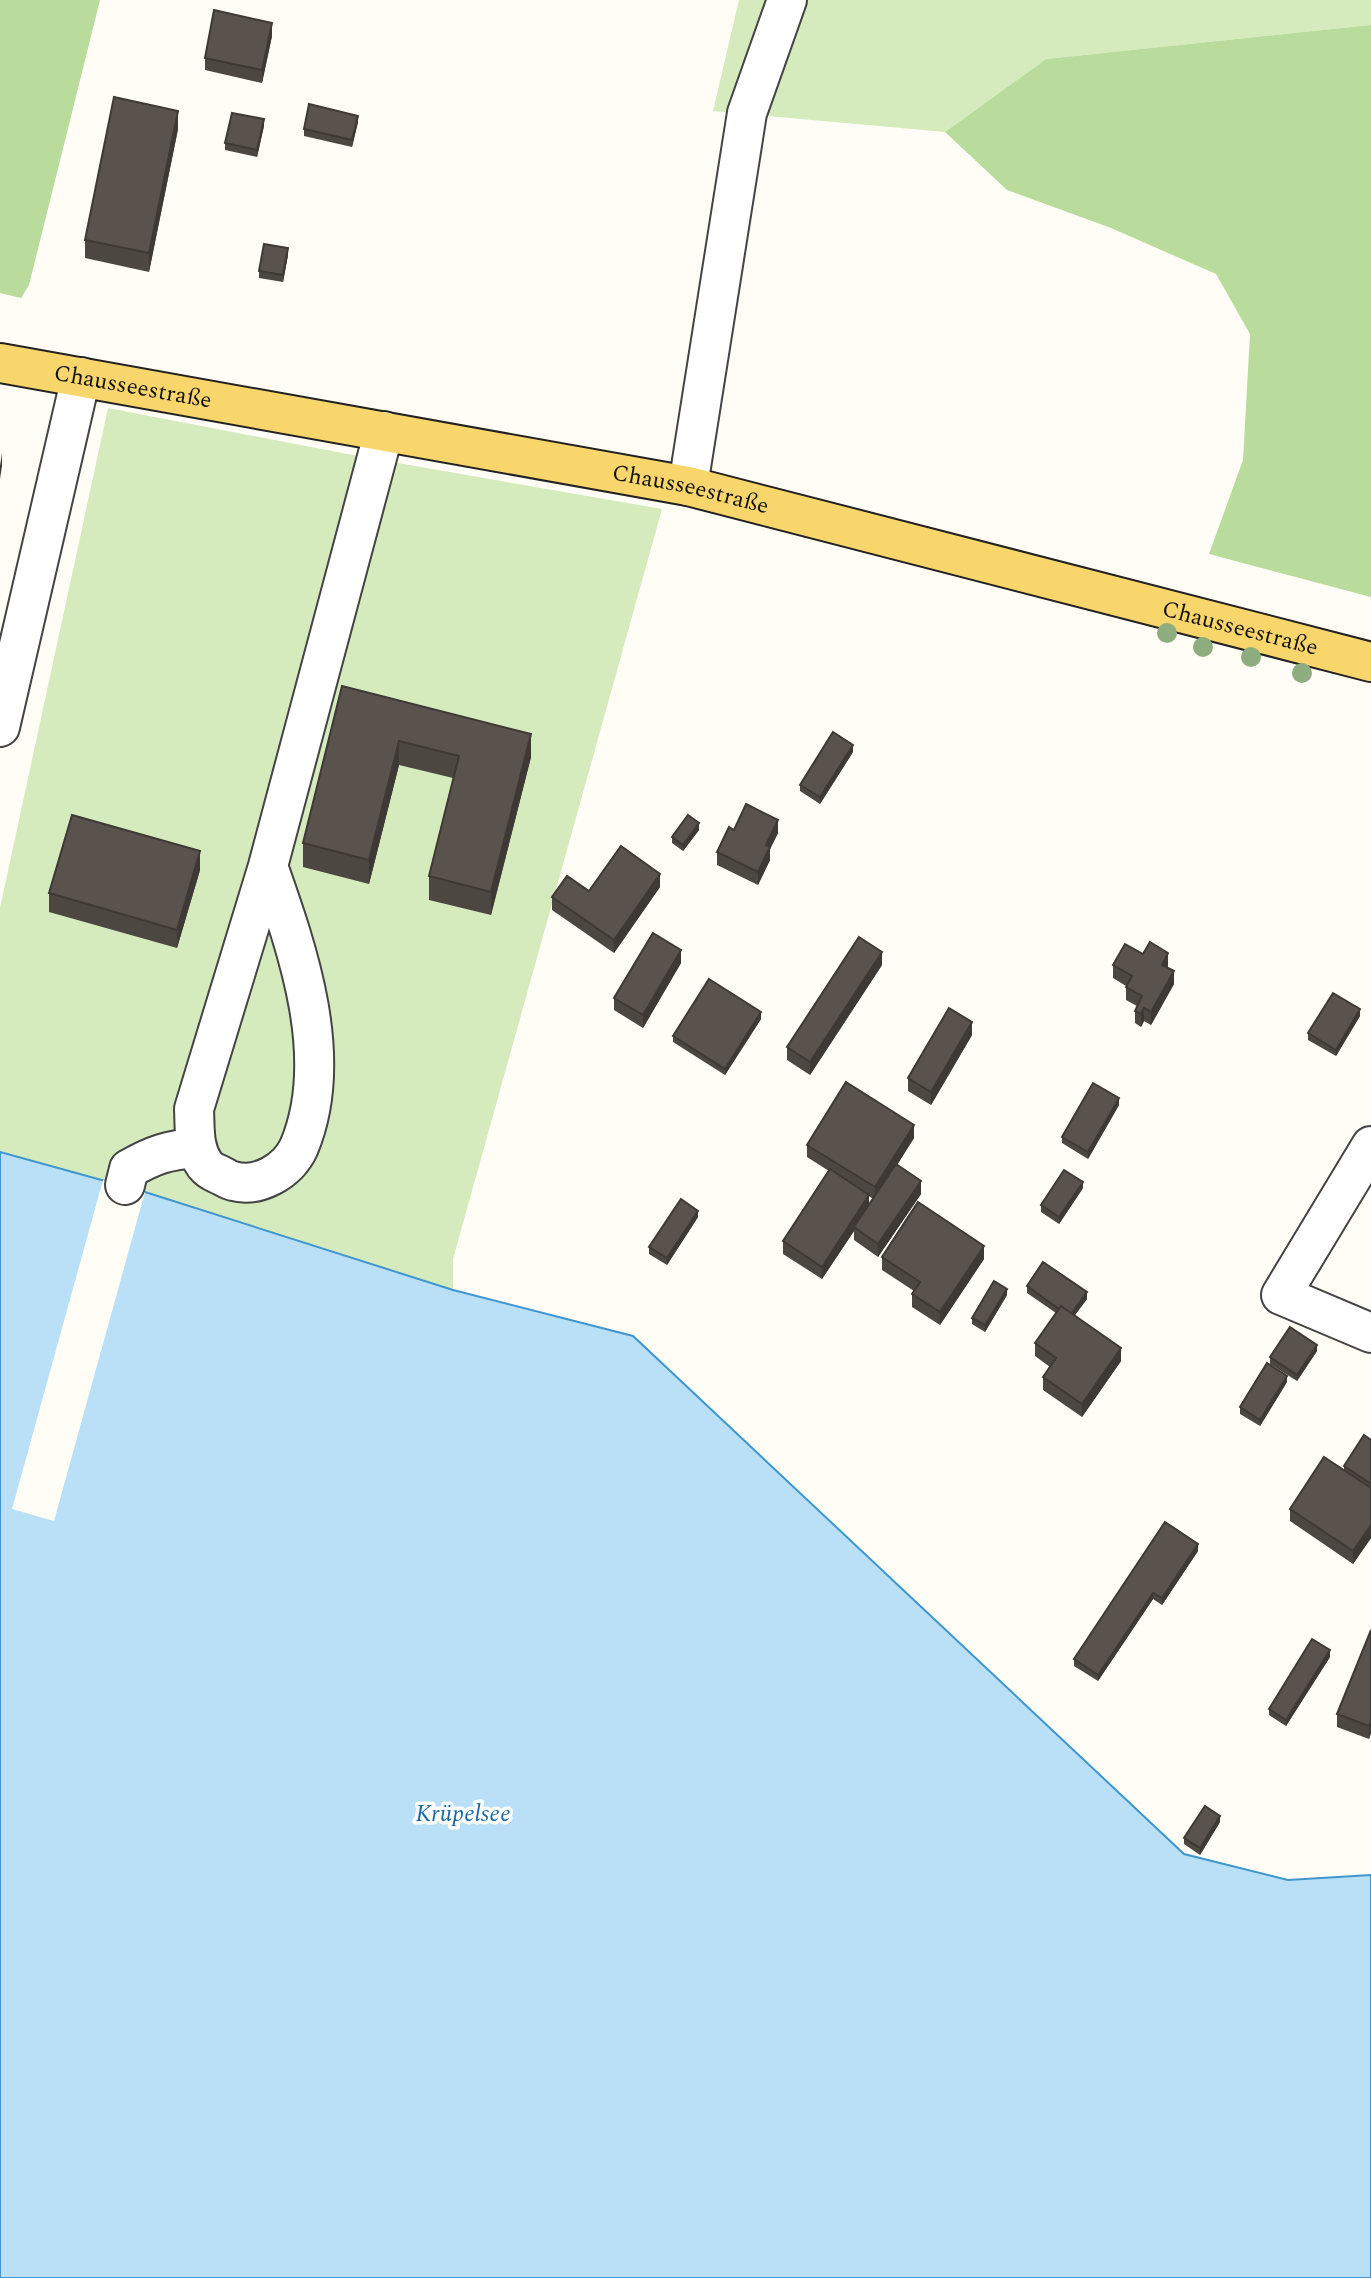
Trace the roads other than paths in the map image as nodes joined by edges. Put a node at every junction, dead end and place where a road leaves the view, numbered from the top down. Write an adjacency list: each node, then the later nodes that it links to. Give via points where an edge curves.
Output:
1 (787, 0): 5 (street, via 747,113)
2 (0, 363): 3 (main road, Chausseestraße)
3 (81, 377): 4 (main road, Chausseestraße); 7 (street)
4 (384, 431): 5 (main road, Chausseestraße); 8 (street)
5 (688, 486): 6 (main road, Chausseestraße)
6 (1371, 662)
7 (0, 727)
8 (268, 866): 10 (street, via 194,1109); 10 (street, via 304,989 315,1053 314,1090 306,1126 298,1150 282,1169 254,1182 233,1181 207,1168)
9 (1371, 1146): 12 (street, via 1281,1295)
10 (196, 1148): 11 (street, via 168,1150 145,1159 129,1169)
11 (125, 1185)
12 (1371, 1334)

